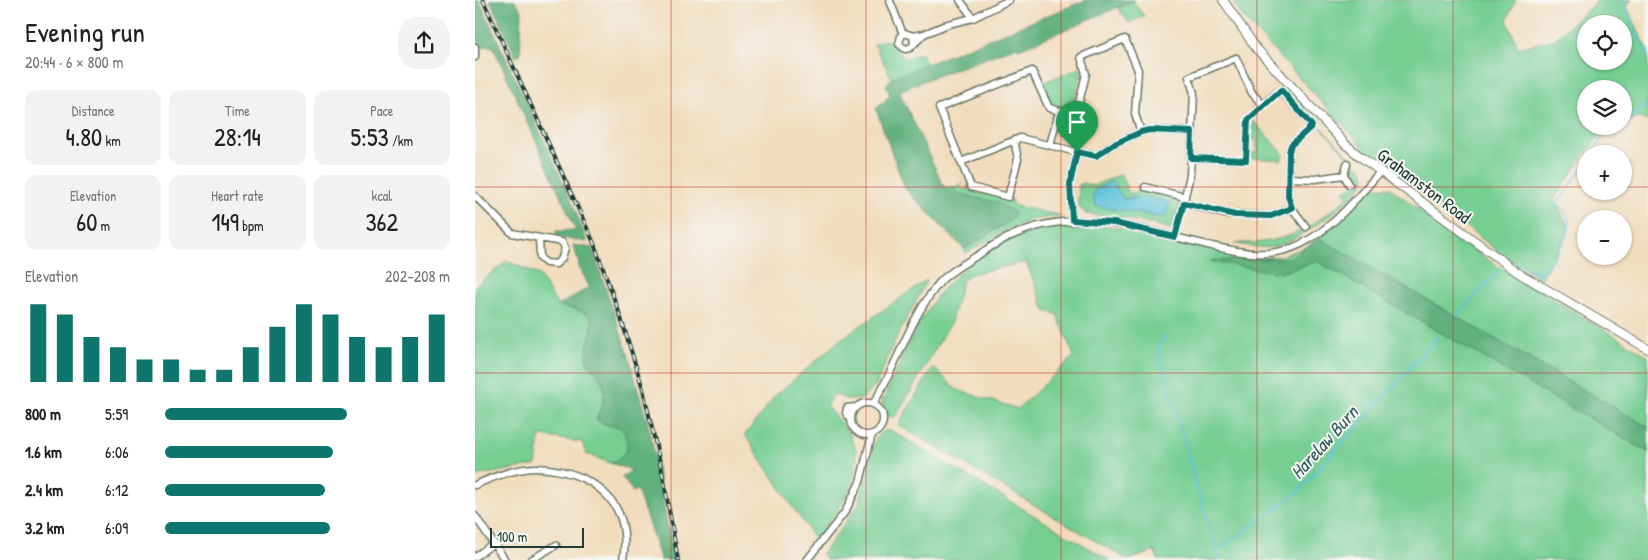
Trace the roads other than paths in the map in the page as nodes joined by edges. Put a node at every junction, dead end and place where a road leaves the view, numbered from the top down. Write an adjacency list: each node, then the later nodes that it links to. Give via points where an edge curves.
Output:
1 (881, 0): 5 (street)
2 (960, 0): 6 (street)
3 (1009, 0): 6 (street)
4 (1223, 0): 23 (main road, Grahamston Road, via 1256,48 1345,144)
5 (890, 1): 7 (street)
6 (973, 18): 8 (street)
7 (903, 34): 9 (street); 11 (street, via 899,44 902,48)
8 (924, 34): 9 (street); 11 (street)
9 (913, 36): 11 (street)
10 (475, 47): 12 (street)
11 (912, 49)
12 (475, 56)
13 (1263, 105): 16 (street, via 1249,89 1236,58 1189,77 1194,93); 20 (street, via 1248,120 1246,160); 25 (street, via 1281,90 1312,126 1291,145)
14 (1059, 111): 15 (street, via 1076,115 1086,74 1081,57 1125,38 1138,70 1135,114); 18 (street); 21 (street, via 1046,105 1032,71 940,107)
15 (1141, 132): 16 (street); 19 (street, via 1096,156)
16 (1192, 132): 20 (street)
17 (1014, 140): 18 (street, via 1022,138); 21 (street); 21 (street, via 1018,159 1008,197 971,187)
18 (1050, 145): 19 (street)
19 (1077, 152): 31 (street, via 1070,184)
20 (1191, 158): 29 (street)
21 (961, 162)
22 (1347, 164): 24 (street)
23 (1380, 172): 33 (street, via 1361,195 1318,234 1291,248 1273,253 1247,253); 35 (main road, Grahamston Road, via 1517,272)
24 (1344, 175): 25 (street); 26 (street)
25 (1289, 178): 30 (street, via 1288,196)
26 (1349, 184)
27 (1145, 187): 29 (street)
28 (475, 196): 34 (street, via 512,233)
29 (1185, 200): 30 (street, via 1235,215 1271,216); 33 (street)
30 (1292, 208): 32 (street)
31 (1072, 220): 33 (street, via 1114,223); 36 (street, via 1009,234 940,281 912,322 887,382)
32 (1306, 227)
33 (1175, 237)
34 (539, 238): 34 (street, via 561,242 565,248 556,264 545,263 540,258)
35 (1648, 349)
36 (873, 404): 37 (street, via 883,417 880,428); 37 (street, via 863,403 856,407 851,418 857,432)
37 (872, 434): 46 (street, via 860,482 845,512)
38 (475, 485): 45 (street, via 490,478 536,468 580,476 600,488 614,504 625,534)
39 (475, 516): 40 (street)
40 (494, 543): 42 (street); 43 (street)
41 (556, 545): 44 (street)
42 (475, 557)
43 (505, 560)
44 (531, 560)
45 (623, 560)
46 (807, 560)

